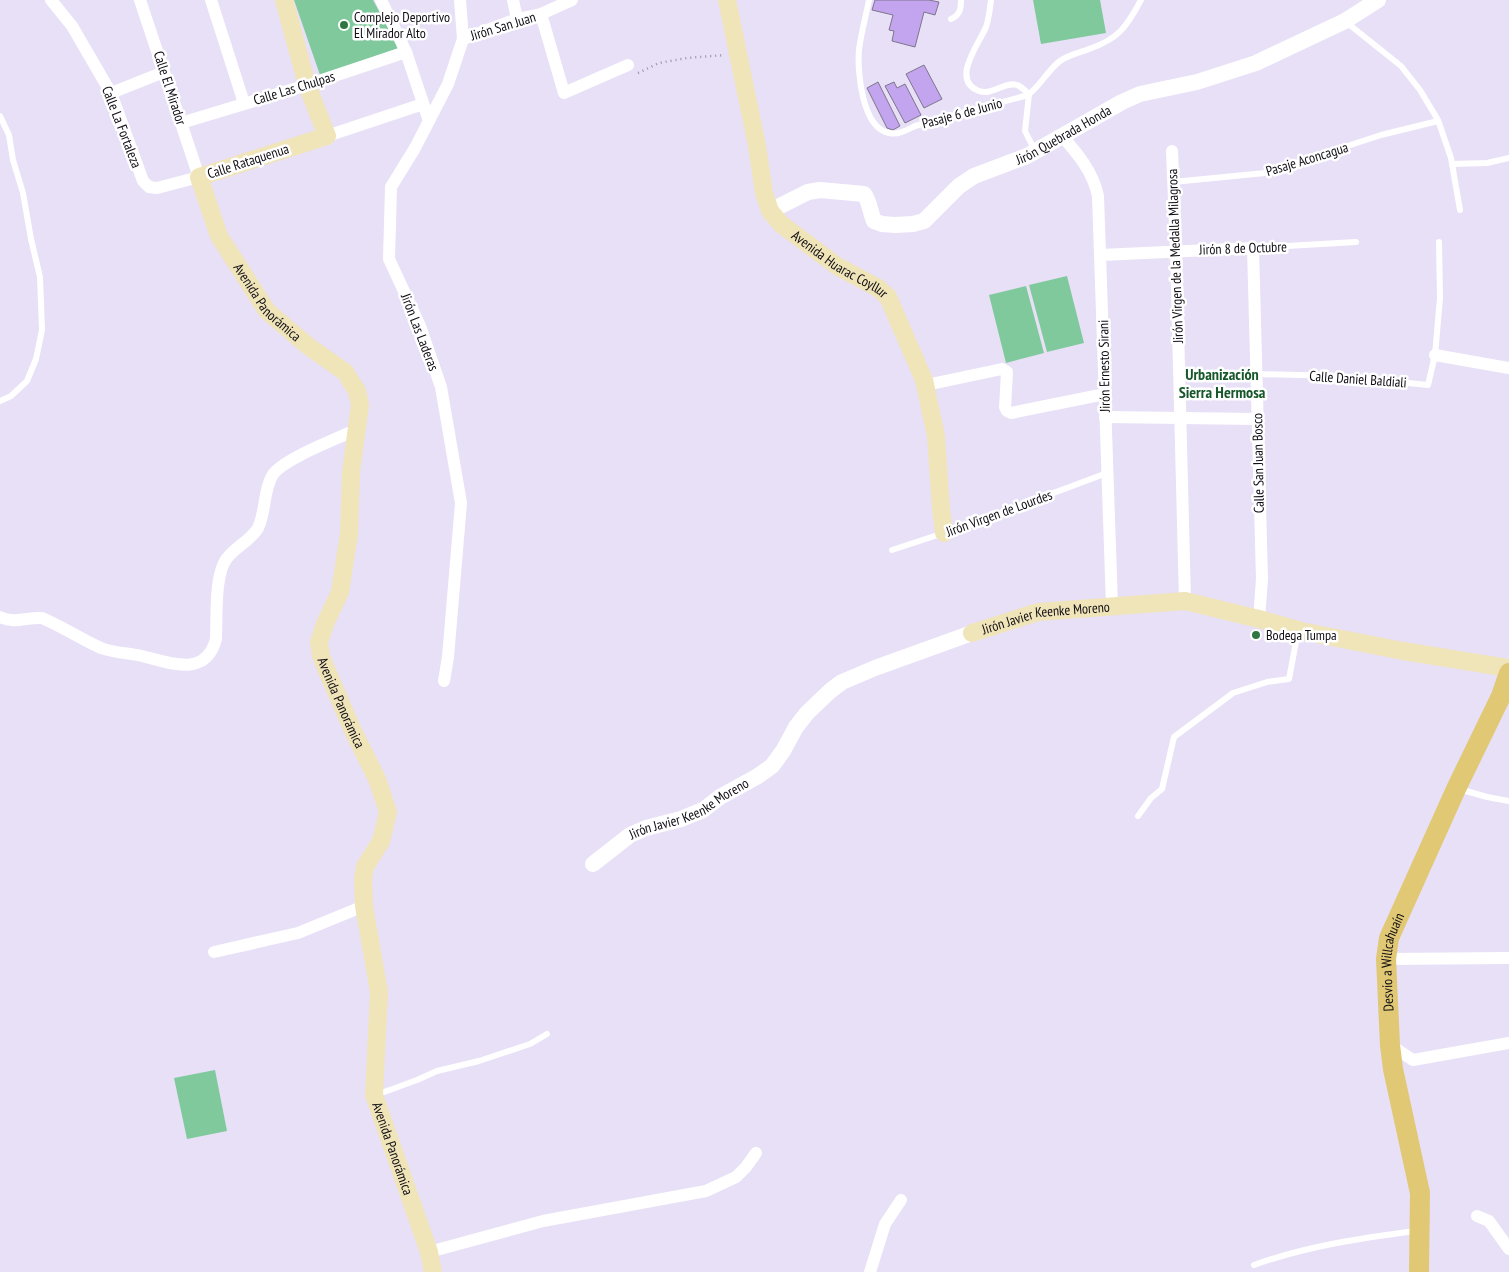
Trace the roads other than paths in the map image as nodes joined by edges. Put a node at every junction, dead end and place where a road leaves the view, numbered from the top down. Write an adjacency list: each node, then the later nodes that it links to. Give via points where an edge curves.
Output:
1 (51, 0): 24 (street, Calle La Fortaleza, via 72,26)
2 (140, 0): 22 (street, Calle El Mirador)
3 (211, 0): 26 (street)
4 (284, 0): 23 (main road)
5 (382, 0): 20 (street)
6 (460, 0): 19 (street, Jirón Las Laderas)
7 (514, 0): 16 (street)
8 (572, 0): 15 (street, Jirón San Juan)
9 (727, 0): 42 (main road, Avenida Huarac Coyllur)
10 (869, 0): 25 (lane, Pasaje 6 de Junio, via 859,51 861,88 868,115 877,127 888,133 902,132)
11 (962, 0): 17 (lane, via 958,16)
12 (990, 0): 25 (lane, via 985,28 967,65 967,80 970,86 983,92 1012,84)
13 (1140, 0): 25 (lane, via 1116,37 1062,60)
14 (1378, 0): 18 (street, Jirón Quebrada Honda)
15 (541, 14): 16 (street, Jirón San Juan); 21 (street, via 564,94)
16 (517, 19): 19 (street, Jirón San Juan)
17 (951, 19)
18 (1345, 21): 30 (lane, via 1401,66); 33 (street, Jirón Quebrada Honda, via 1256,63 1196,82 1140,94)
19 (462, 39): 29 (street, Jirón Las Laderas, via 448,84)
20 (406, 52): 23 (street, Calle Las Chulpas); 27 (street)
21 (628, 65)
22 (164, 72): 24 (street); 31 (street, Calle El Mirador)
23 (307, 85): 26 (street, Calle Las Chulpas); 32 (main road)
24 (110, 92): 40 (street, Calle La Fortaleza, via 143,181 149,187)
25 (1029, 94): 34 (lane, via 1025,132)
26 (244, 103): 31 (street, Calle Las Chulpas)
27 (423, 104): 29 (street); 32 (street)
28 (0, 116): 53 (lane, via 9,135 24,193 40,277 42,330 27,381 11,396)
29 (429, 121): 69 (street, Jirón Las Laderas, via 391,187 389,259 420,326 441,387 461,503)
30 (1438, 121): 37 (lane); 39 (lane, Pasaje Aconcagua, via 1381,135 1265,173)
31 (181, 123): 38 (street, Calle El Mirador)
32 (327, 136): 38 (main road, Calle Rataquenua)
33 (1062, 136): 34 (street, Jirón Quebrada Honda); 47 (street, Jirón Ernesto Sirani, via 1095,181)
34 (1035, 151): 42 (street, Jirón Quebrada Honda, via 974,176 959,186 924,221 913,224 874,221 869,200 864,194 827,190 808,192)
35 (1172, 151): 39 (street, Jirón Virgen de la Medalla Milagrosa)
36 (1509, 158): 37 (lane, via 1487,163)
37 (1452, 164): 41 (lane)
38 (199, 177): 40 (street, Calle Rataquenua); 57 (main road, Avenida Panorámica, via 219,236 268,311 308,346 345,372 357,391 360,405)
39 (1173, 182): 46 (street, Jirón Virgen de la Medalla Milagrosa)
40 (169, 186)
41 (1460, 210)
42 (770, 211): 51 (main road, Avenida Huarac Coyllur, via 781,224 837,266 888,297)
43 (1356, 242): 45 (lane, Jirón 8 de Octubre)
44 (1439, 242): 48 (lane, Calle Daniel Baldiali, via 1440,298)
45 (1252, 248): 46 (street, Jirón 8 de Octubre); 50 (street, Calle San Juan Bosco)
46 (1176, 250): 47 (street, Jirón 8 de Octubre); 55 (street, Jirón Virgen de la Medalla Milagrosa)
47 (1101, 255): 52 (street, Jirón Ernesto Sirani)
48 (1434, 355): 49 (street); 50 (lane, Calle Daniel Baldiali, via 1428,385 1338,376)
49 (1509, 368)
50 (1256, 374): 56 (street, Calle San Juan Bosco)
51 (924, 380): 52 (street, via 931,384 1002,369 1007,372 1006,409 1012,413); 59 (main road, Avenida Huarac Coyllur, via 936,436)
52 (1105, 394): 54 (street, Jirón Ernesto Sirani)
53 (0, 401)
54 (1105, 417): 55 (street); 58 (street, Jirón Ernesto Sirani)
55 (1180, 417): 56 (street); 61 (street, Jirón Virgen de la Medalla Milagrosa)
56 (1257, 419): 64 (street, Calle San Juan Bosco, via 1262,579)
57 (358, 429): 63 (street, via 289,461 271,476 257,530 227,557 222,567 214,648 196,664 182,666 102,649 42,618 7,620); 75 (main road, Avenida Panorámica, via 351,472 349,534 340,592 320,642 326,671 377,779 388,812 381,841 365,867 362,879)
58 (1107, 473): 59 (lane, Jirón Virgen de Lourdes); 62 (street, Jirón Ernesto Sirani)
59 (944, 533): 60 (lane, Jirón Virgen de Lourdes)
60 (892, 550)
61 (1186, 601): 62 (main road, Jirón Javier Keenke Moreno); 64 (main road, Jirón Javier Keenke Moreno)
62 (1112, 606): 66 (main road, Jirón Javier Keenke Moreno, via 1034,612)
63 (0, 617)
64 (1258, 618): 65 (main road, Jirón Javier Keenke Moreno)
65 (1298, 630): 67 (main road, Jirón Javier Keenke Moreno); 73 (lane, via 1289,679 1232,693 1174,737 1162,788)
66 (972, 633): 74 (street, Jirón Javier Keenke Moreno, via 842,682 807,713 772,766 702,810 630,835)
67 (1509, 668)
68 (1509, 673): 70 (main road, Desvío a Willcahuaín)
69 (444, 681)
70 (1505, 698): 71 (main road, Desvío a Willcahuaín)
71 (1456, 789): 72 (lane); 78 (main road, Desvío a Willcahuaín, via 1389,938)
72 (1509, 801)
73 (1138, 816)
74 (593, 864)
75 (364, 906): 76 (street, via 298,933); 82 (main road, Avenida Panorámica, via 379,992)
76 (214, 952)
77 (1509, 958): 78 (street)
78 (1386, 959): 81 (main road, Desvío a Willcahuaín)
79 (547, 1034): 82 (lane, via 530,1044 437,1071)
80 (1509, 1042): 81 (street, via 1413,1060)
81 (1390, 1045): 86 (main road, Desvío a Willcahuaín, via 1420,1193)
82 (374, 1095): 88 (main road, Avenida Panorámica)
83 (756, 1152): 88 (street, via 736,1177 706,1191 542,1221)
84 (901, 1200): 91 (street, via 886,1224)
85 (1477, 1216): 87 (street, via 1489,1221)
86 (1420, 1230): 89 (lane, via 1346,1240); 92 (main road, Desvío a Willcahuaín)
87 (1509, 1249)
88 (429, 1252): 90 (main road, Avenida Panorámica)
89 (1254, 1265)
90 (433, 1272)
91 (870, 1272)
92 (1420, 1272)

